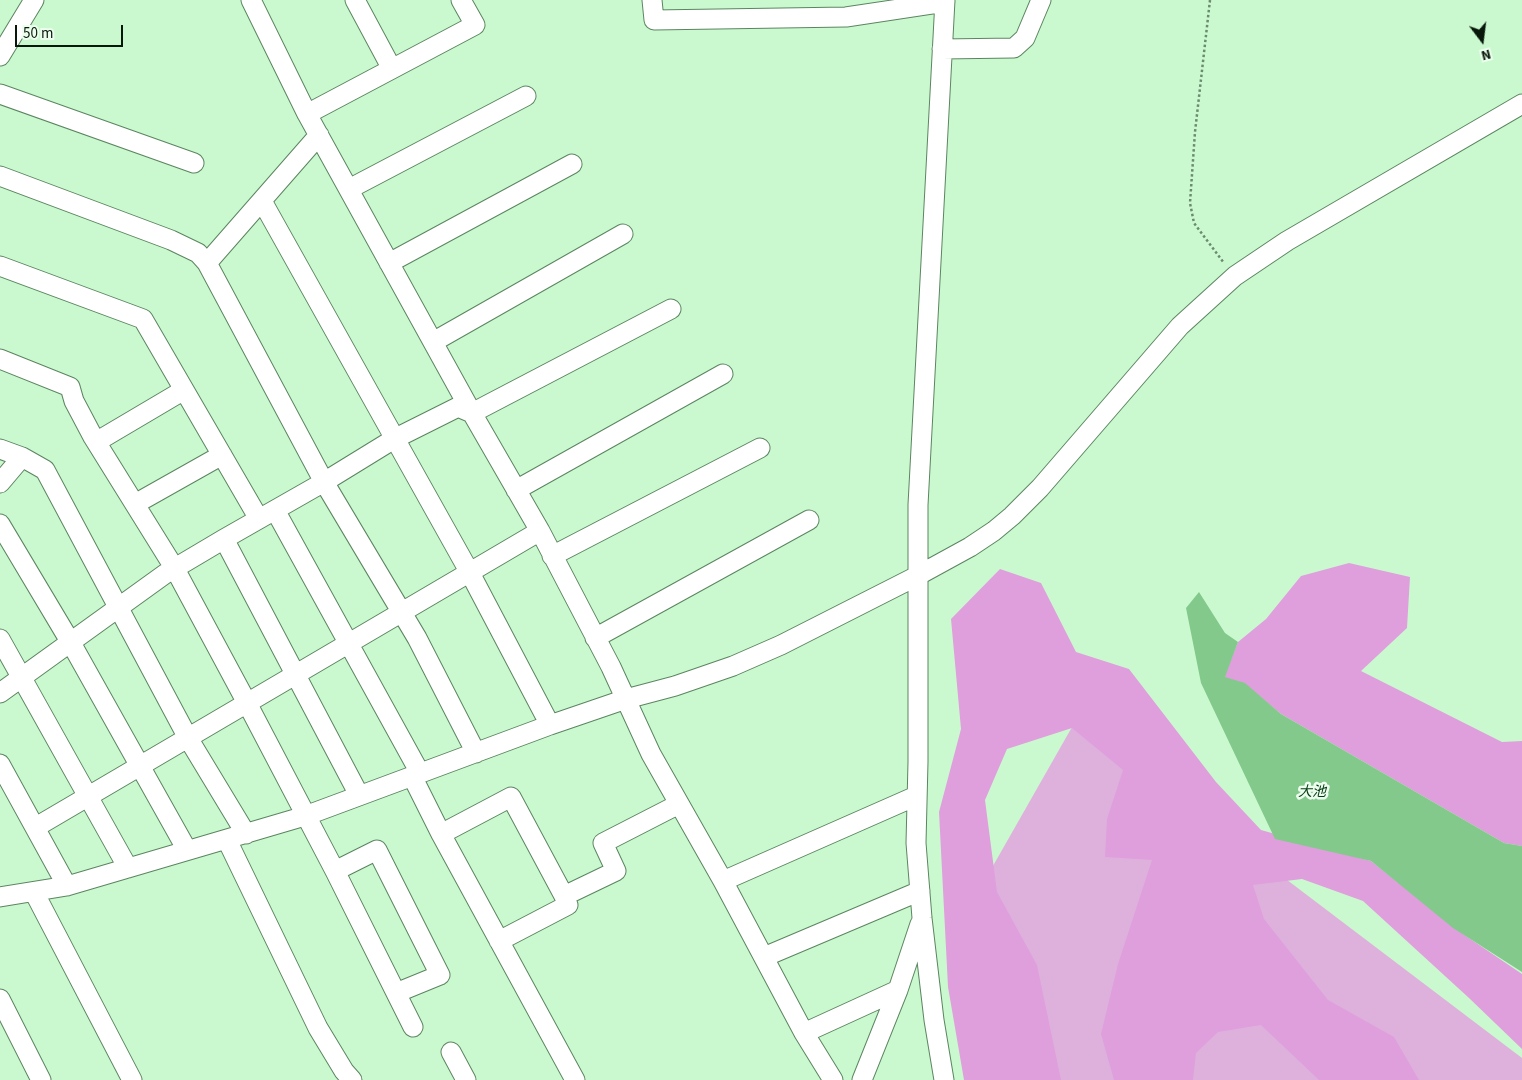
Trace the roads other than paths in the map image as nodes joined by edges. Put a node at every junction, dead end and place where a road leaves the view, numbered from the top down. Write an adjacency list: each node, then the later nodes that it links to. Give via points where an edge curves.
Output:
1 (34, 0): 9 (street)
2 (251, 0): 14 (street)
3 (355, 0): 10 (street)
4 (652, 0): 6 (street, via 654,20 846,17)
5 (1041, 0): 8 (street, via 1025,38 1014,48)
6 (945, 1): 8 (street)
7 (463, 2): 10 (street, via 475,25)
8 (942, 49): 49 (street)
9 (0, 56)
10 (392, 69): 14 (street)
11 (0, 94): 16 (street)
12 (526, 96): 19 (street)
13 (1522, 104): 49 (street, via 1287,241 1234,276 1180,326 1012,516 970,547)
14 (307, 114): 15 (street)
15 (319, 135): 19 (street); 20 (street)
16 (194, 163)
17 (572, 164): 23 (street)
18 (0, 176): 22 (street, via 171,240 198,253)
19 (348, 189): 23 (street)
20 (262, 200): 22 (street); 31 (street)
21 (624, 234): 26 (street)
22 (207, 262): 37 (street)
23 (389, 263): 26 (street)
24 (0, 266): 29 (street, via 144,320)
25 (671, 309): 30 (street)
26 (433, 342): 30 (street)
27 (0, 359): 32 (street, via 70,387)
28 (723, 374): 39 (street)
29 (184, 390): 32 (street); 35 (street)
30 (472, 413): 31 (street, via 458,407); 39 (street)
31 (394, 439): 37 (street); 48 (street)
32 (96, 442): 40 (street)
33 (760, 448): 46 (street)
34 (0, 449): 36 (street)
35 (222, 455): 40 (street); 41 (street)
36 (22, 458): 38 (street); 50 (street, via 46,470)
37 (324, 482): 41 (street); 51 (street)
38 (0, 483)
39 (516, 490): 44 (street)
40 (135, 504): 47 (street)
41 (267, 514): 45 (street); 55 (street)
42 (809, 520): 52 (street)
43 (0, 524): 54 (street)
44 (540, 531): 46 (street); 48 (street)
45 (224, 539): 47 (street); 56 (street)
46 (552, 556): 52 (street)
47 (175, 569): 50 (street); 60 (street)
48 (470, 573): 51 (street); 61 (street)
49 (917, 576): 59 (street, via 781,645 732,666); 69 (street)
50 (119, 607): 54 (street); 62 (street)
51 (402, 613): 55 (street); 63 (street)
52 (595, 638): 59 (street)
53 (0, 639): 57 (street)
54 (71, 643): 57 (street); 65 (street)
55 (350, 643): 56 (street); 66 (street)
56 (296, 674): 60 (street); 67 (street)
57 (23, 677): 58 (street); 68 (street)
58 (0, 693)
59 (626, 699): 61 (street); 70 (street)
60 (247, 703): 62 (street); 71 (street)
61 (550, 725): 63 (street)
62 (188, 738): 65 (street); 73 (street)
63 (476, 753): 66 (street)
64 (0, 764): 72 (street)
65 (140, 766): 68 (street); 76 (street)
66 (416, 774): 67 (street); 74 (street)
67 (359, 795): 71 (street)
68 (88, 796): 72 (street); 77 (street)
69 (916, 796): 79 (street); 81 (street)
70 (679, 804): 79 (street); 84 (street, via 602,843 616,871)
71 (305, 816): 73 (street); 78 (street)
72 (36, 828): 80 (street)
73 (246, 834): 75 (street)
74 (440, 834): 84 (street, via 511,796); 86 (street)
75 (227, 840): 76 (street); 96 (street, via 318,1028)
76 (187, 850): 77 (street)
77 (128, 868): 80 (street)
78 (335, 870): 89 (street); 89 (street, via 377,850 440,975)
79 (723, 881): 87 (street)
80 (67, 886): 82 (street)
81 (920, 891): 85 (street); 87 (street)
82 (34, 892): 83 (street); 95 (street)
83 (2, 894)
84 (564, 896): 86 (street, via 568,905)
85 (922, 918): 88 (street); 101 (street)
86 (499, 940): 98 (street)
87 (764, 957): 92 (street)
88 (898, 990): 92 (street); 100 (street)
89 (396, 993): 91 (street)
90 (0, 999): 94 (street)
91 (413, 1027)
92 (804, 1033): 99 (street)
93 (452, 1052): 97 (street)
94 (41, 1080)
95 (132, 1080)
96 (352, 1080)
97 (466, 1080)
98 (575, 1080)
99 (832, 1080)
100 (862, 1080)
101 (944, 1080)

